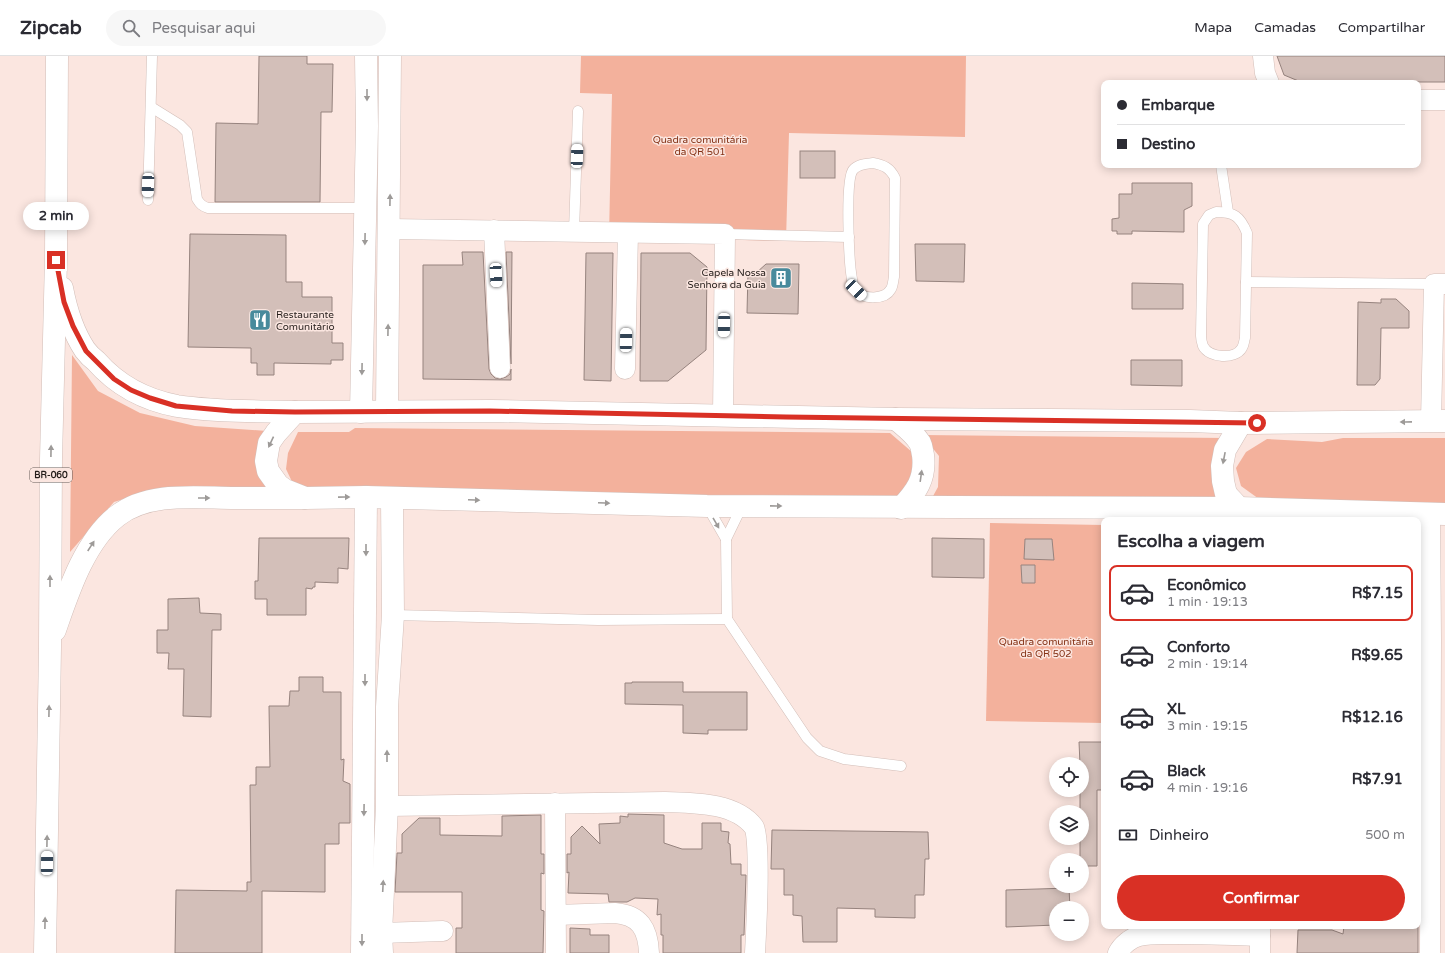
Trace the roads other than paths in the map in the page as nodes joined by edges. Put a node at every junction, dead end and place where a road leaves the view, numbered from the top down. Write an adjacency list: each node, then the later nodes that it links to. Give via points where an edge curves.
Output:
1 (57, 56): 23 (main road, BR-060)
2 (152, 56): 9 (lane)
3 (366, 56): 12 (main road, one-way to 12)
4 (390, 56): 11 (main road)
5 (1263, 56): 6 (street, via 1264,73)
6 (1268, 80)
7 (1421, 100): 8 (street)
8 (1445, 100)
9 (151, 107): 14 (lane); 15 (lane, via 187,132 197,199 203,207)
10 (578, 111): 19 (lane)
11 (390, 125): 12 (main road); 17 (main road, one-way to 11)
12 (367, 126): 15 (main road)
13 (1221, 168): 16 (lane)
14 (148, 200)
15 (365, 208): 30 (main road, one-way to 30)
16 (1228, 212): 24 (lane, via 1237,216 1247,233); 24 (lane, via 1216,212 1203,224 1201,336 1203,346 1218,356 1228,356 1242,348 1245,338)
17 (389, 229): 18 (street); 28 (main road, one-way to 17)
18 (494, 230): 19 (street); 26 (street)
19 (574, 232): 20 (street)
20 (628, 233): 21 (street); 27 (street)
21 (725, 234): 22 (lane); 31 (street)
22 (849, 237): 22 (lane, via 849,180 853,170 866,163 884,166 891,170 895,178 894,277 890,290 884,295 862,296 856,290 852,280)
23 (56, 260): 29 (main road, via 64,302 86,351 114,379 131,390 176,406 232,411); 47 (main road, BR-060, one-way to 23)
24 (1246, 282): 25 (lane)
25 (1440, 284): 33 (street)
26 (500, 368)
27 (625, 369)
28 (387, 411): 30 (main road); 31 (main road)
29 (295, 412): 30 (main road); 36 (main road, one-way to 36, via 270,443 266,461 268,471 278,485)
30 (361, 412)
31 (723, 416): 32 (main road)
32 (896, 419): 34 (main road); 40 (main road, one-way to 32, via 921,482 923,461 921,444)
33 (1438, 421): 34 (main road, one-way to 34)
34 (1241, 423): 41 (main road, one-way to 41, via 1225,450 1222,466 1226,494)
35 (366, 497): 36 (main road, one-way to 35); 37 (main road); 57 (main road, one-way to 57)
36 (305, 498): 47 (main road, one-way to 36, via 68,592 85,557 100,533 117,516 132,507 154,500 178,498)
37 (392, 498): 38 (main road, one-way to 38); 44 (main road)
38 (707, 506): 39 (main road); 43 (lane, one-way to 43)
39 (742, 506): 40 (main road, one-way to 40); 43 (lane)
40 (901, 508): 41 (main road)
41 (1239, 508): 42 (main road)
42 (1437, 514): 46 (street)
43 (726, 539): 45 (lane)
44 (393, 615): 45 (lane, via 598,620); 51 (main road, one-way to 44, via 387,707)
45 (727, 619): 48 (lane, via 807,738 820,751 844,759)
46 (1431, 639): 49 (street)
47 (50, 647): 56 (main road, BR-060, one-way to 47)
48 (901, 766)
49 (1424, 788): 62 (street)
50 (555, 803): 51 (street); 52 (street); 60 (street, via 700,803 724,808 743,818 755,828 757,842)
51 (387, 806): 55 (main road, one-way to 51)
52 (556, 915): 58 (street); 59 (street, via 615,913 632,916 641,923 646,932)
53 (443, 931): 55 (street)
54 (1260, 938): 61 (street, via 1156,934 1139,936 1127,942)
55 (382, 943)
56 (45, 953)
57 (362, 953)
58 (556, 953)
59 (649, 953)
60 (755, 953)
61 (1118, 953)
62 (1430, 953)

